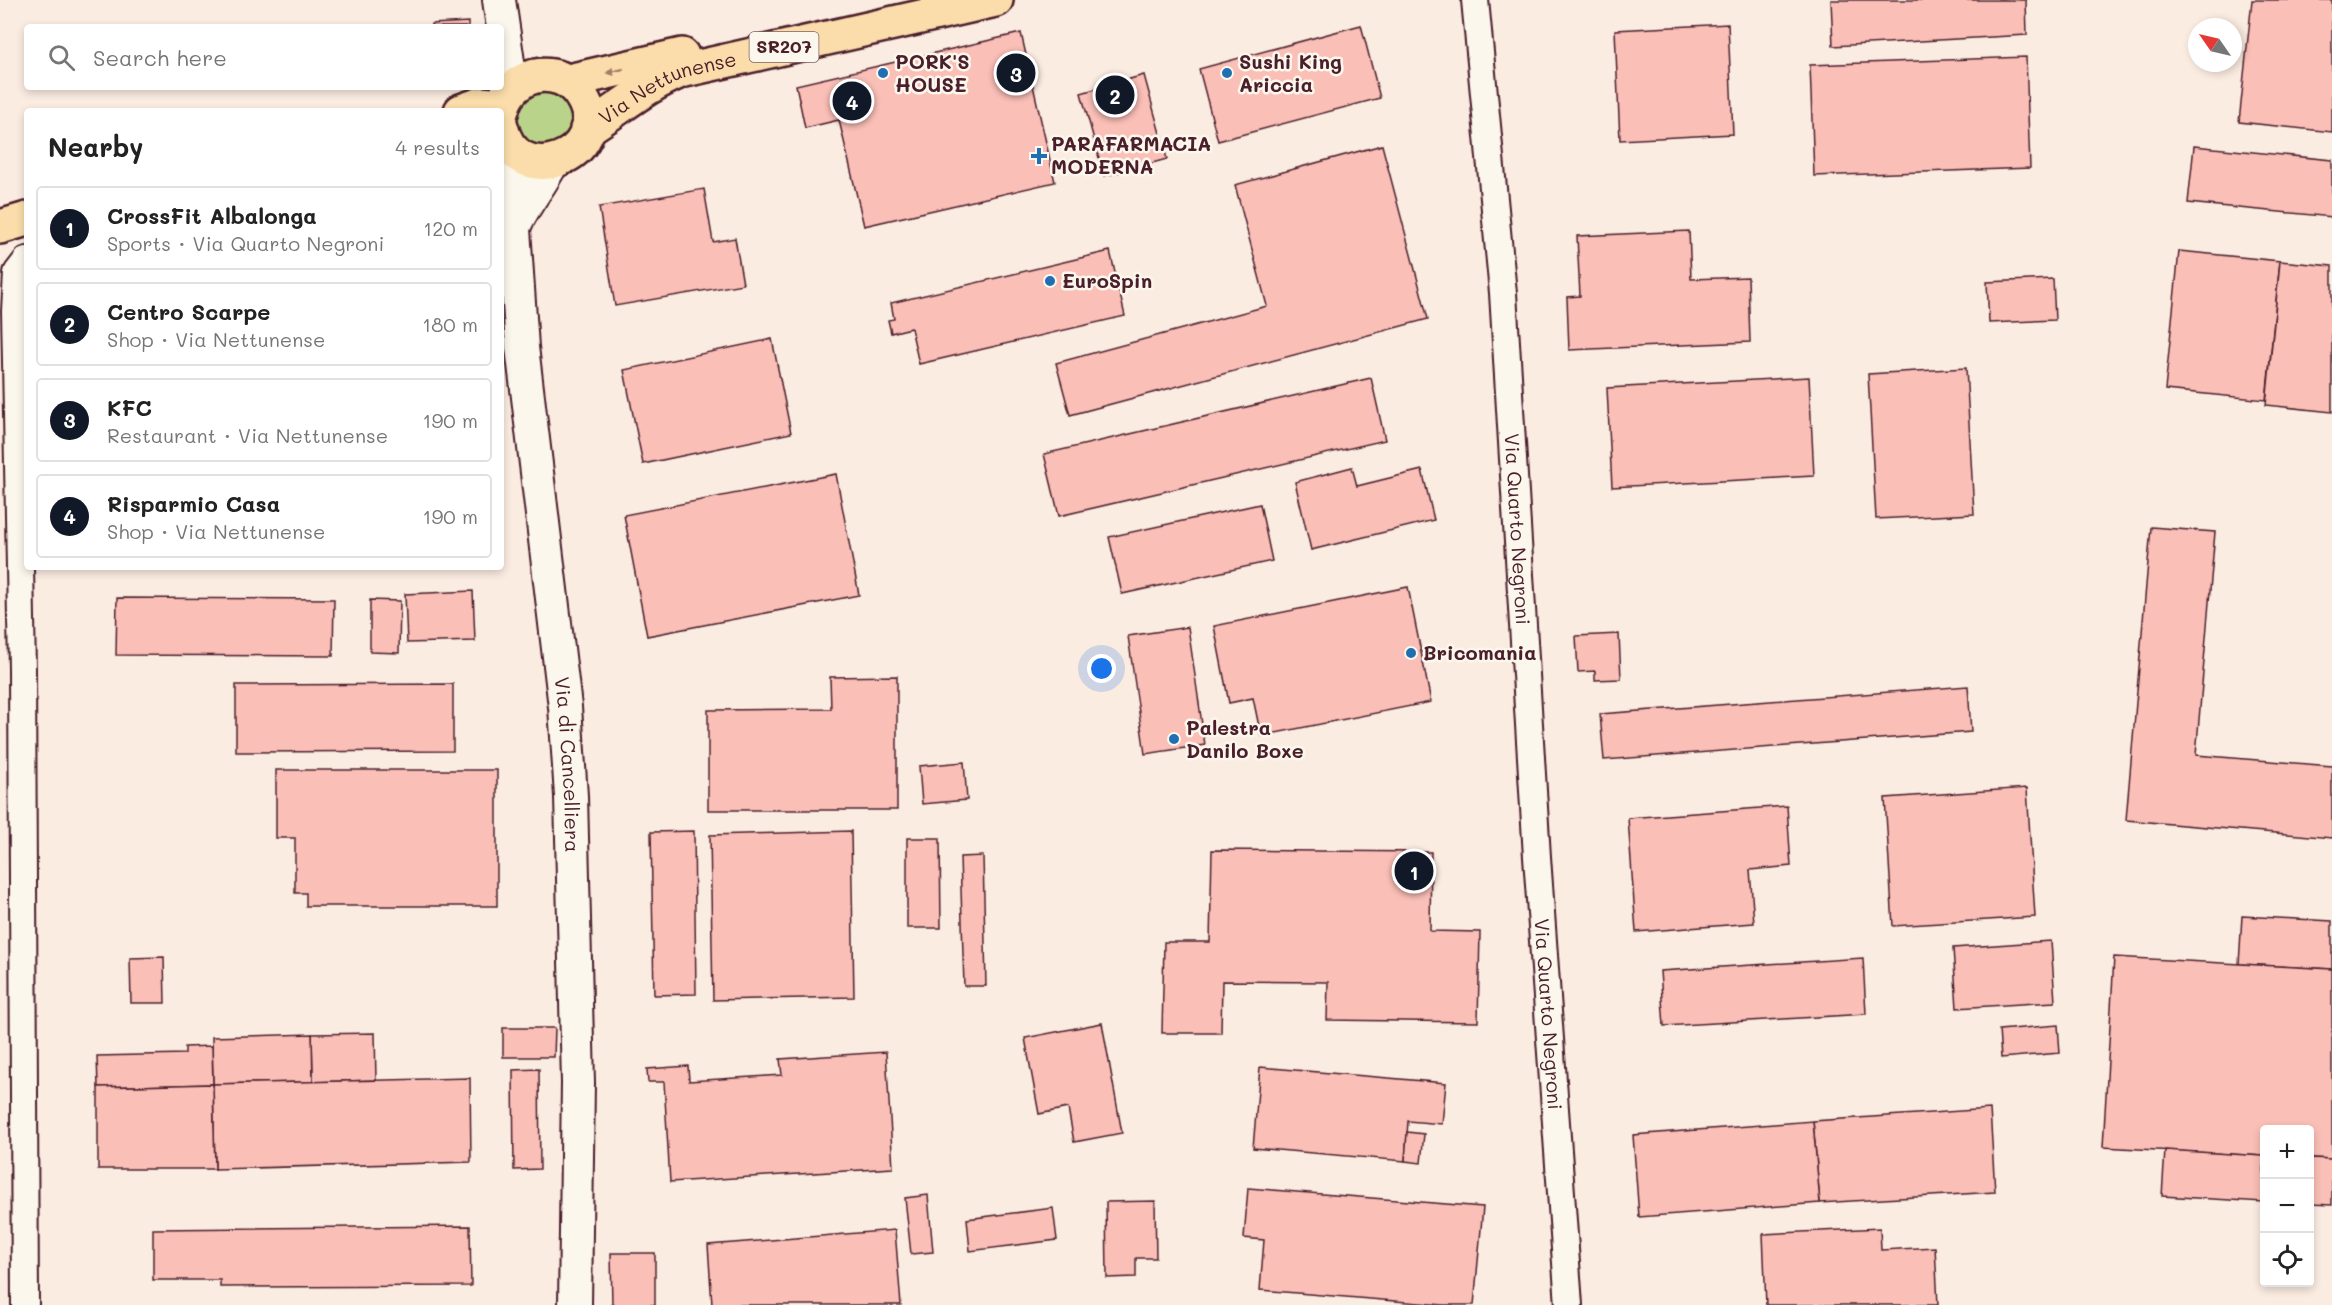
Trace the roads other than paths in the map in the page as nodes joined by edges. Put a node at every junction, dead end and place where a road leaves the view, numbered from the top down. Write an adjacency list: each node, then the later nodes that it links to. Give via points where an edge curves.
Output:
1 (499, 0): 5 (street, Via di Cancelliera)
2 (917, 0): 8 (main road, Via Nettunense / SR207, one-way to 8)
3 (996, 0): 12 (main road, Via Nettunense / SR207, via 681,71 639,92)
4 (1475, 1): 20 (street, Via Quarto Negroni, via 1503,293)
5 (503, 24)
6 (504, 29): 7 (street, Via di Cancelliera)
7 (505, 35): 8 (street); 11 (street, Via di Cancelliera)
8 (557, 78): 11 (main road, Via Nettunense / SR207, via 525,80); 12 (main road, Via Nettunense, via 578,90 588,115)
9 (470, 108): 10 (main road, via 481,104)
10 (486, 108)
11 (505, 125): 13 (main road, via 533,162); 16 (street, Via di Cancelliera, via 511,185)
12 (587, 129): 13 (main road, Via Nettunense / SR207, via 575,151)
13 (552, 163): 16 (street)
14 (24, 220): 15 (main road)
15 (0, 226)
16 (510, 228): 19 (street, Via di Cancelliera, via 570,775 578,1083)
17 (24, 264): 18 (street, via 17,273 15,311 22,680)
18 (25, 1305)
19 (574, 1305)
20 (1569, 1305)

